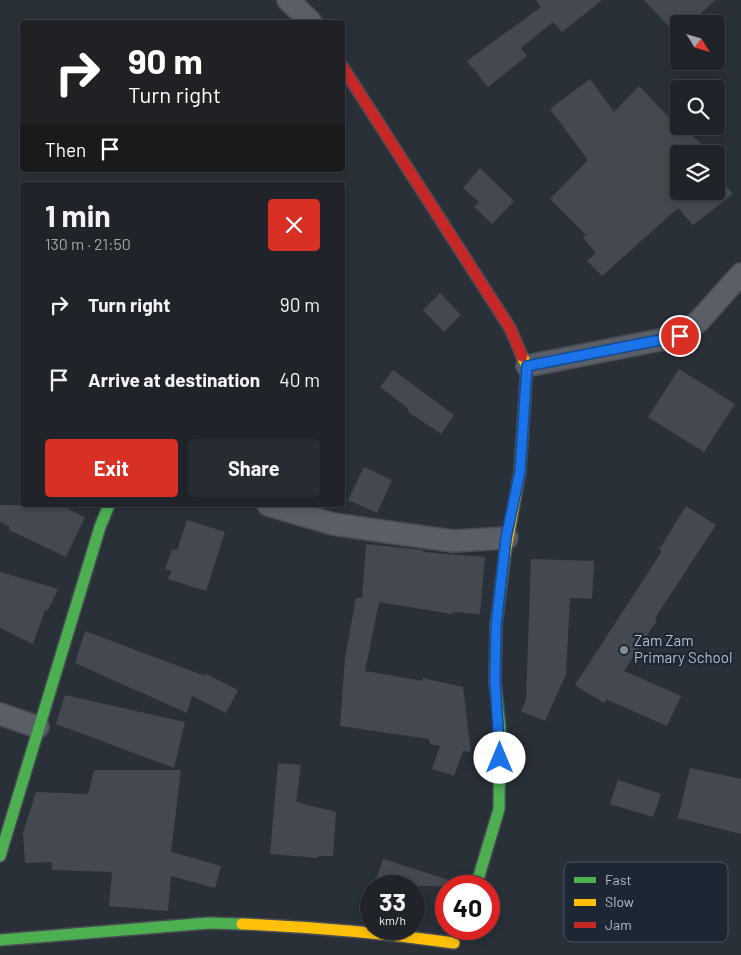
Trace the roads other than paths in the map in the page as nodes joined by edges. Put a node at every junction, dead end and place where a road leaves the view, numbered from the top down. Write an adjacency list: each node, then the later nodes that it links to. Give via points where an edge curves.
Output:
1 (288, 0): 2 (street)
2 (309, 20)
3 (345, 71): 5 (street, via 510,328)
4 (741, 274): 5 (street, via 700,321 680,336)
5 (527, 366): 8 (street, via 520,471)
6 (109, 507): 10 (street)
7 (275, 507): 8 (street, via 333,524 395,534 453,541)
8 (506, 538): 12 (street, via 496,625 499,809)
9 (0, 714): 10 (street)
10 (38, 727): 11 (street)
11 (0, 856)
12 (479, 875)
13 (0, 940): 14 (street, via 209,923 311,927)
14 (455, 942)

